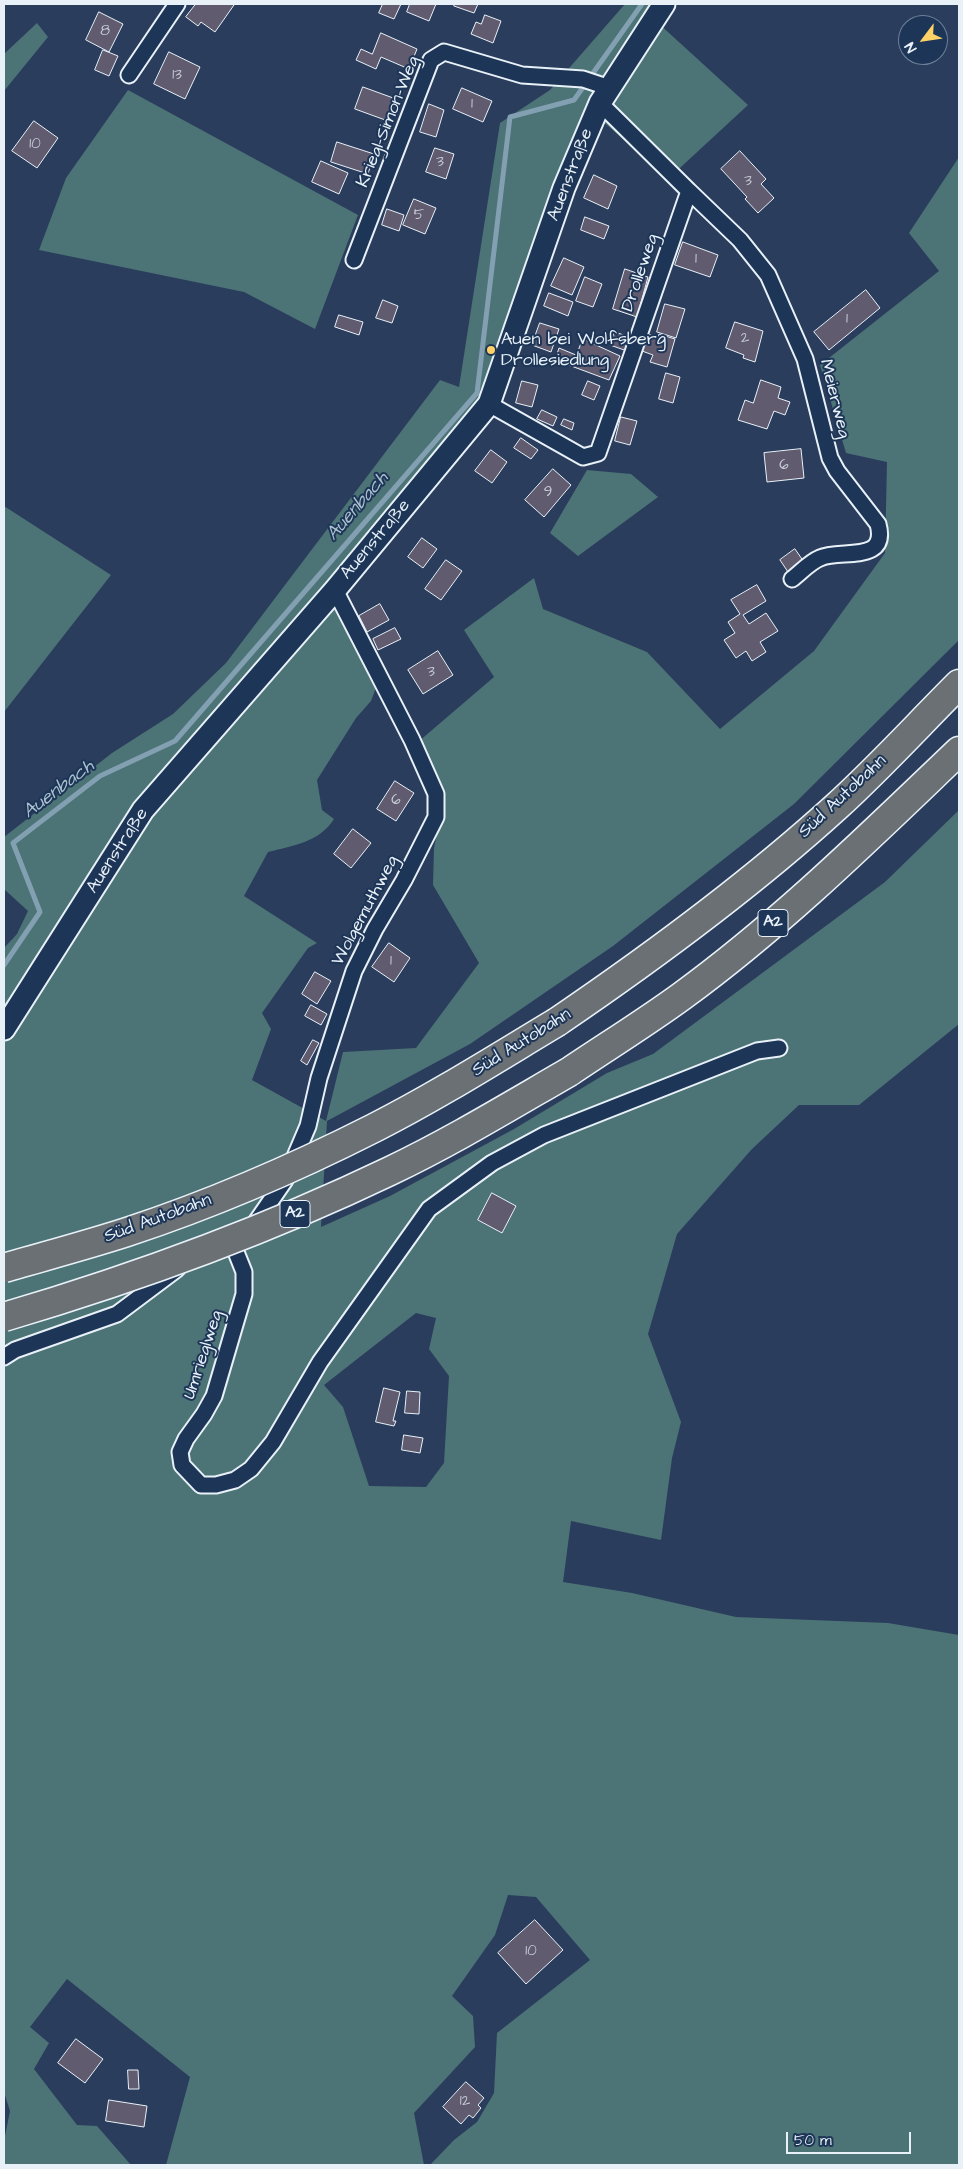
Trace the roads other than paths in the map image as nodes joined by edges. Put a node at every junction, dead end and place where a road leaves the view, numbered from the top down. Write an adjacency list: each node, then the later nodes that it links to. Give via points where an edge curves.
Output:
1 (177, 4): 3 (street)
2 (664, 4): 4 (street, Auenstraße)
3 (130, 75)
4 (597, 88): 5 (street); 6 (street, Kriegl-Simon-Weg, via 522,75 444,52 431,60); 7 (street, Auenstraße)
5 (689, 191): 7 (street, Drolleweg, via 598,453 583,457); 8 (street, Meierweg, via 740,240 768,275 805,359 830,458 878,524 881,533 870,550 821,557)
6 (354, 260)
7 (489, 404): 9 (street, Auenstraße)
8 (792, 579)
9 (335, 590): 12 (street, Auenstraße, via 143,810); 14 (street, Wolgemuthweg, via 412,740 436,794 436,817 354,971 319,1078 308,1126 285,1180)
10 (959, 684): 15 (highway, Süd Autobahn, bridge, via 836,807 746,884 651,958 557,1022 443,1091 296,1165 127,1232)
11 (959, 751): 16 (highway, A2, bridge, via 842,864 763,932 682,996 569,1072 460,1135 311,1208 210,1249)
12 (4, 1029)
13 (779, 1048): 14 (street, Umrieglweg, via 757,1051 544,1135 492,1163 429,1209 320,1362 273,1442 251,1469 234,1480 201,1485 182,1465 180,1452 214,1396 244,1294 244,1272)
14 (236, 1252): 17 (street, via 211,1250 190,1259 116,1314)
15 (4, 1268)
16 (4, 1317)
17 (4, 1356)

